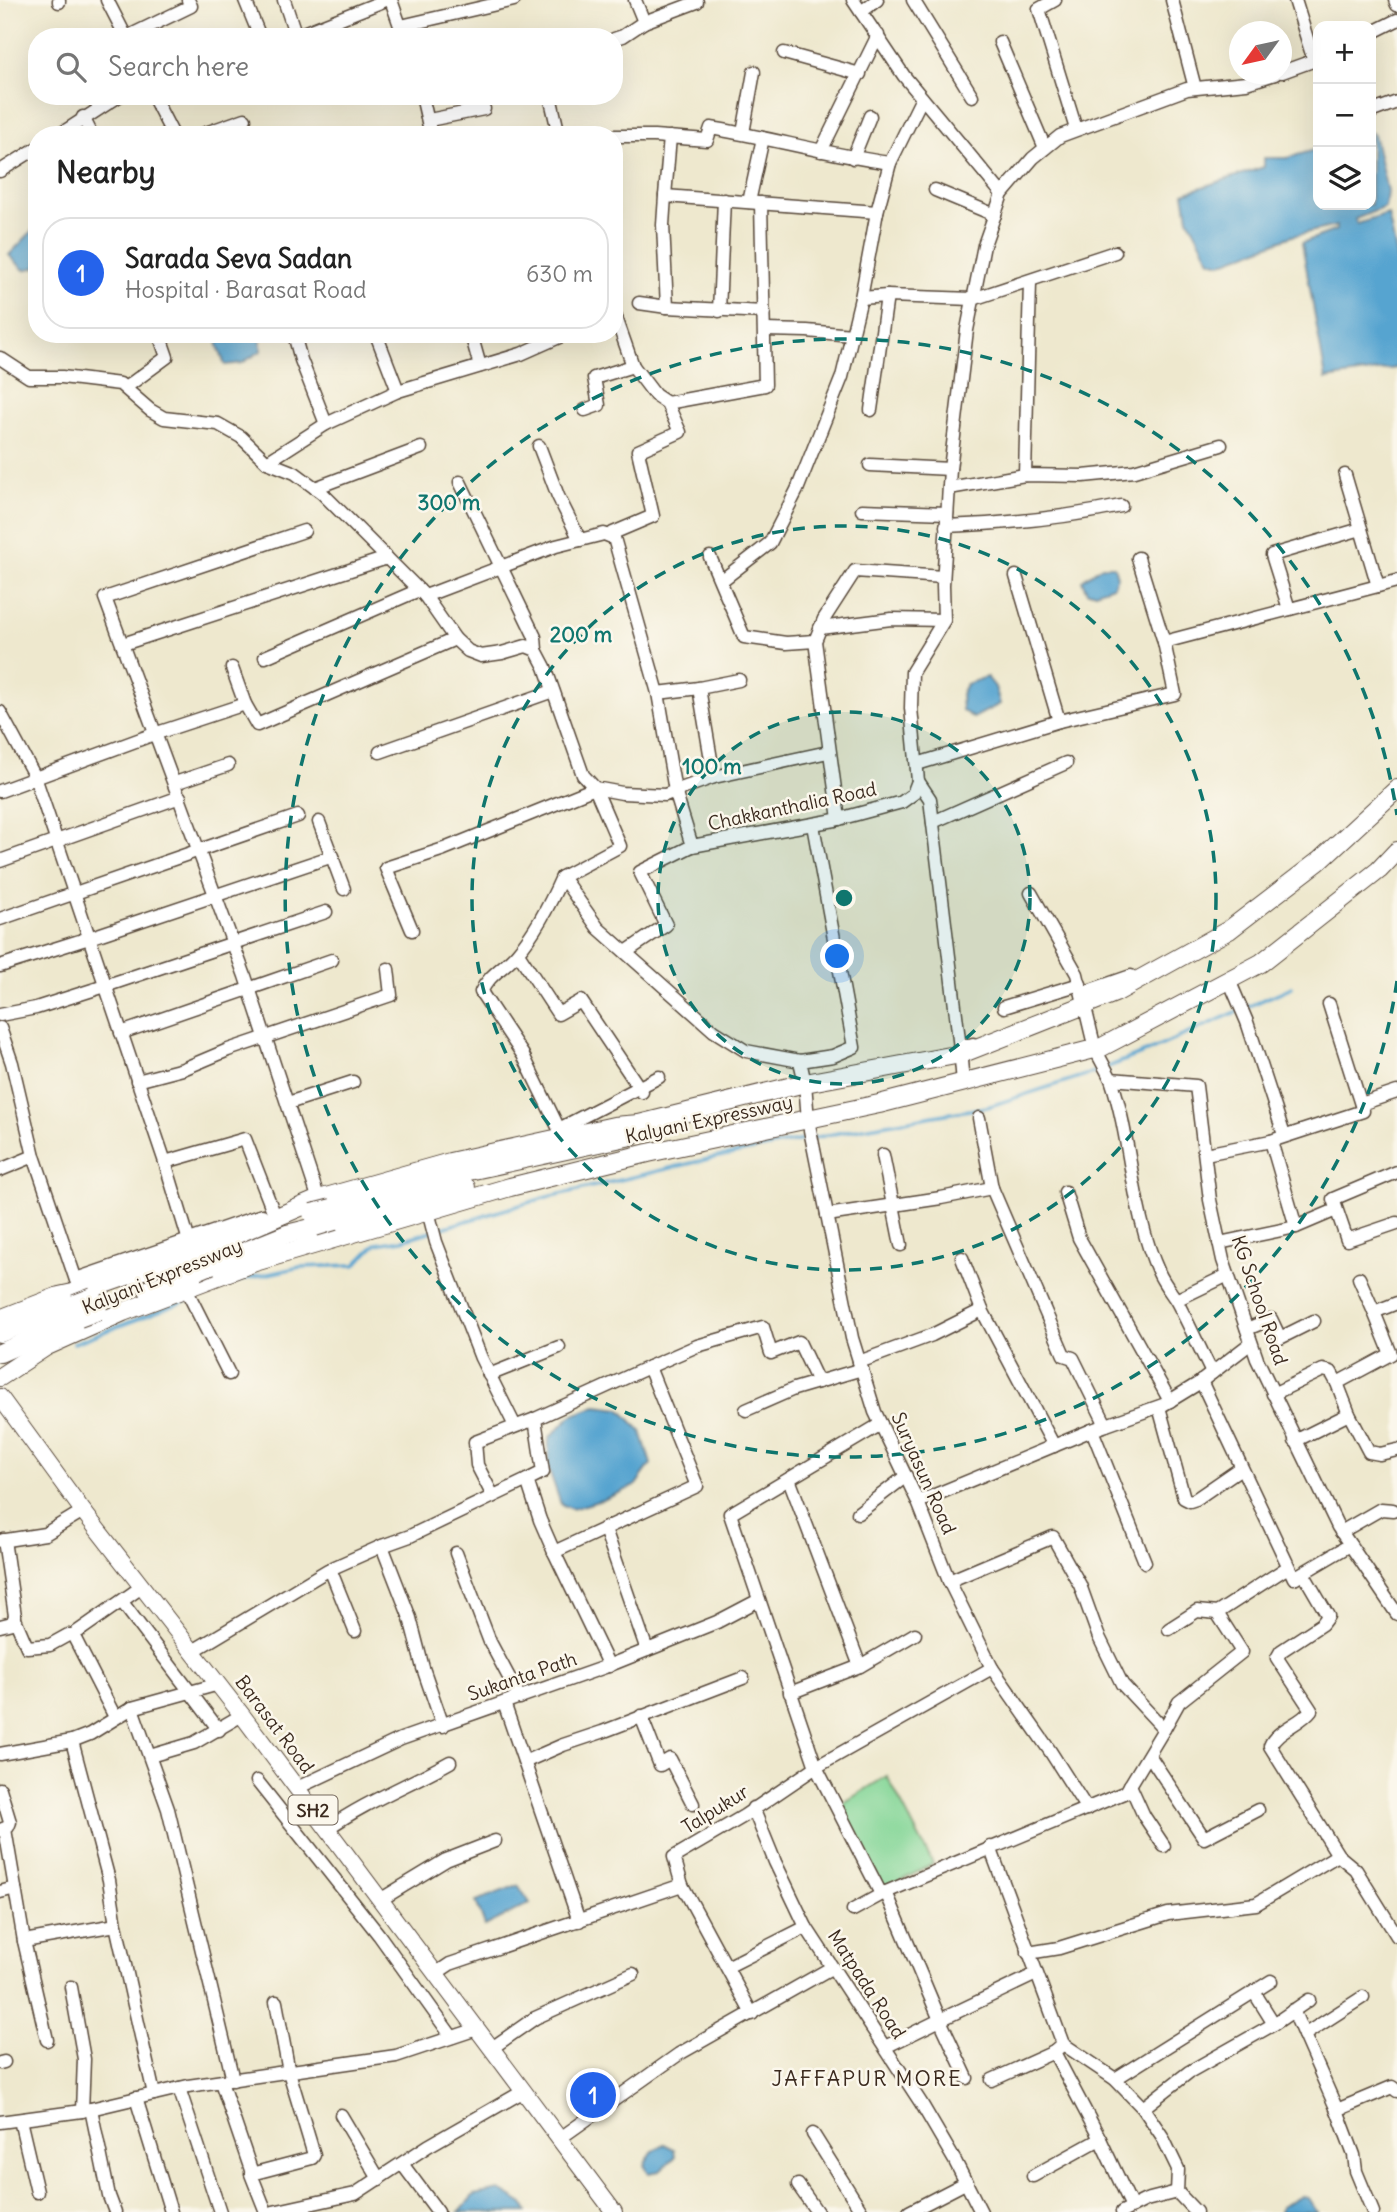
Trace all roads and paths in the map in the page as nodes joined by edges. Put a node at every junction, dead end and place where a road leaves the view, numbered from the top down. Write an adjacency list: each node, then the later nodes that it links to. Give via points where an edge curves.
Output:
1 (107, 0): 18 (street)
2 (188, 0): 19 (street, via 191,6)
3 (245, 0): 20 (street)
4 (284, 0): 21 (street)
5 (389, 0): 22 (street); 23 (street)
6 (514, 0): 24 (street)
7 (635, 0): 17 (street)
8 (853, 0): 15 (street)
9 (877, 0): 15 (street)
10 (913, 0): 37 (street)
11 (1055, 0): 56 (street, via 1039,9)
12 (1172, 0): 36 (street)
13 (1295, 0): 29 (street)
14 (700, 1): 17 (street)
15 (861, 12): 26 (street)
16 (1397, 20): 25 (street)
17 (644, 22): 27 (street)
18 (122, 28)
19 (146, 28)
20 (256, 28)
21 (293, 28)
22 (316, 28)
23 (402, 28)
24 (414, 28)
25 (1376, 30)
26 (878, 35): 34 (street); 38 (street)
27 (623, 36)
28 (1000, 42): 61 (street)
29 (1313, 51)
30 (784, 53): 34 (street)
31 (1313, 61): 32 (street)
32 (1292, 68)
33 (754, 72): 57 (street)
34 (860, 74): 62 (street)
35 (1236, 84): 36 (street)
36 (1195, 88): 56 (street)
37 (972, 96)
38 (922, 98): 65 (street); 68 (street)
39 (1397, 102): 45 (street)
40 (104, 105): 47 (street)
41 (158, 105): 52 (street)
42 (425, 105): 49 (street)
43 (552, 105): 55 (street)
44 (484, 109): 49 (street)
45 (1376, 110)
46 (870, 116): 64 (street)
47 (83, 117): 50 (street); 51 (street)
48 (245, 119): 53 (street)
49 (429, 120): 54 (street)
50 (71, 126)
51 (88, 126)
52 (168, 126)
53 (225, 126)
54 (430, 126)
55 (557, 126)
56 (1076, 129): 61 (street)
57 (743, 133): 59 (street, via 711,128 707,140); 60 (street)
58 (623, 136): 59 (street)
59 (670, 137): 69 (street)
60 (763, 138): 62 (street); 71 (street)
61 (1045, 148): 68 (street)
62 (821, 150): 64 (street)
63 (28, 154): 66 (street)
64 (853, 158): 65 (street)
65 (890, 163): 72 (street)
66 (0, 171)
67 (935, 190): 73 (street)
68 (1002, 194): 73 (street)
69 (665, 196): 70 (street); 80 (street)
70 (724, 200): 71 (street); 81 (street)
71 (755, 203): 72 (street); 82 (street)
72 (877, 212): 77 (street)
73 (995, 215): 78 (street)
74 (1115, 253): 75 (street)
75 (1030, 282): 78 (street); 107 (street)
76 (887, 296): 77 (street); 78 (street); 98 (street)
77 (861, 298): 84 (street)
78 (973, 299): 105 (street)
79 (639, 303): 80 (street)
80 (667, 307): 81 (street)
81 (719, 310): 82 (street)
82 (764, 312): 83 (street)
83 (765, 331): 84 (street); 96 (street, via 765,385)
84 (852, 335): 124 (street, via 826,421 770,542)
85 (623, 340): 93 (street)
86 (162, 343): 94 (street, via 167,357)
87 (296, 343): 99 (street)
88 (379, 343): 95 (street)
89 (474, 343): 92 (street)
90 (546, 343): 92 (street)
91 (0, 358): 94 (street, via 29,377 91,380)
92 (480, 366): 95 (street)
93 (632, 366): 96 (street); 97 (street, via 594,378 599,405)
94 (125, 388): 103 (street, via 164,418 218,424 241,437)
95 (398, 391): 99 (street)
96 (667, 403): 116 (street, via 680,432 638,451 653,516)
97 (585, 410)
98 (871, 411)
99 (326, 424): 103 (street)
100 (1221, 445): 107 (street, via 1134,471)
101 (539, 446): 117 (street)
102 (421, 448): 109 (street)
103 (267, 462): 109 (street, via 295,472)
104 (870, 465): 105 (street)
105 (950, 469): 110 (street)
106 (1345, 474): 114 (street)
107 (1025, 475): 110 (street)
108 (460, 482): 121 (street)
109 (315, 488): 119 (street)
110 (949, 488): 113 (street)
111 (1121, 506): 113 (street, via 1014,523)
112 (862, 510): 113 (street)
113 (947, 519): 123 (street)
114 (1361, 529): 126 (street); 128 (street, via 1272,555)
115 (304, 531): 134 (street, via 105,598)
116 (610, 536): 117 (street); 141 (street, Chakkanthalia Road)
117 (580, 540): 121 (street)
118 (710, 557): 124 (street)
119 (387, 558): 127 (street); 134 (street)
120 (1138, 558): 133 (street)
121 (501, 568): 127 (street); 135 (street, via 535,638)
122 (1016, 576): 144 (street)
123 (943, 577): 129 (street); 130 (street, via 855,571)
124 (721, 581): 132 (street, via 744,637 786,643)
125 (1397, 581): 126 (street)
126 (1378, 586): 128 (street)
127 (422, 593): 131 (street); 136 (street)
128 (1289, 609): 133 (street)
129 (944, 620): 130 (street, via 891,619); 149 (street, via 912,672)
130 (820, 628): 132 (street)
131 (455, 639): 135 (street, via 481,656 526,646); 142 (street, via 257,725)
132 (815, 641): 147 (street)
133 (1164, 642): 144 (street, via 1175,694)
134 (123, 644): 145 (street)
135 (536, 650): 140 (street)
136 (265, 657)
137 (232, 668): 142 (street)
138 (739, 680): 139 (street)
139 (699, 688): 141 (street); 152 (street)
140 (553, 691): 146 (street); 155 (street, via 583,775)
141 (658, 693): 158 (street, Chakkanthalia Road)
142 (245, 704): 145 (street)
143 (0, 712): 151 (street)
144 (1059, 721): 149 (street)
145 (156, 733): 151 (street); 154 (street)
146 (380, 752)
147 (828, 752): 152 (street); 161 (street)
148 (1066, 763): 163 (street)
149 (917, 764): 153 (street)
150 (228, 765): 154 (street)
151 (36, 777): 157 (street); 165 (street)
152 (714, 777): 158 (street)
153 (918, 781): 161 (street, Chakkanthalia Road, via 914,794 902,802); 163 (street, via 930,799)
154 (175, 783): 159 (street)
155 (595, 788): 158 (street, via 665,795); 171 (street, via 620,846); 178 (street, via 386,868)
156 (1397, 789): 190 (highway, via 1319,860 1229,930 1115,993)
157 (0, 791)
158 (675, 791): 166 (street, Chakkanthalia Road)
159 (180, 797): 165 (street); 168 (street)
160 (298, 816): 168 (street)
161 (839, 819): 164 (street, Chakkanthalia Road)
162 (319, 822): 169 (street)
163 (933, 822): 198 (street)
164 (813, 825): 166 (street, Chakkanthalia Road); 199 (street, via 854,1047)
165 (57, 841): 170 (street); 173 (street)
166 (692, 846): 182 (street, via 640,872 666,925)
167 (1397, 850): 187 (highway, Kalyani Expressway, via 1379,870 1261,962)
168 (198, 852): 173 (street); 175 (street)
169 (332, 856): 172 (street); 175 (street)
170 (0, 861)
171 (562, 877): 182 (street, via 598,928); 183 (street, via 545,915)
172 (344, 889)
173 (74, 892): 177 (street); 180 (street)
174 (1031, 893): 190 (street, via 1077,974)
175 (216, 895): 180 (street); 181 (street)
176 (326, 912): 181 (street)
177 (0, 919)
178 (412, 930)
179 (1205, 936): 190 (street)
180 (89, 939): 185 (street); 188 (street)
181 (233, 942): 188 (street); 189 (street)
182 (626, 952): 199 (street, via 714,1031 746,1051)
183 (518, 953): 206 (street, via 558,1014 581,1001); 213 (street, via 486,981 481,992 523,1055)
184 (332, 960): 189 (street)
185 (0, 966)
186 (388, 969): 196 (street, via 391,995)
187 (1229, 980): 197 (highway, Kalyani Expressway); 214 (street)
188 (105, 986): 193 (street); 195 (street)
189 (250, 989): 195 (street); 196 (street)
190 (1083, 997): 192 (street); 197 (street); 198 (highway)
191 (1329, 1004): 209 (street)
192 (1004, 1007)
193 (0, 1015)
194 (0, 1028): 219 (street)
195 (121, 1033): 202 (street)
196 (266, 1037): 202 (street, via 184,1069); 208 (street)
197 (1095, 1048): 201 (street); 205 (highway, Kalyani Expressway)
198 (960, 1051): 204 (highway); 205 (street)
199 (800, 1061): 204 (street, Suryasun Road)
200 (659, 1077): 206 (street)
201 (1111, 1079): 216 (street, KG School Road, via 1196,1086); 241 (street, via 1145,1229 1159,1273)
202 (137, 1081): 220 (street)
203 (353, 1082): 208 (street)
204 (805, 1083): 211 (street, Suryasun Road); 212 (highway)
205 (963, 1083): 211 (highway, Kalyani Expressway)
206 (640, 1090): 213 (street)
207 (1397, 1092): 209 (street)
208 (288, 1103): 226 (street)
209 (1361, 1104): 214 (street, via 1363,1111)
210 (979, 1118): 223 (street)
211 (808, 1120): 217 (highway, Kalyani Expressway); 229 (street, Suryasun Road)
212 (639, 1124): 213 (highway); 226 (highway, via 631,1136 469,1171)
213 (563, 1133): 226 (highway, via 450,1162)
214 (1284, 1135): 215 (street)
215 (1271, 1141): 216 (street); 232 (street)
216 (1205, 1154): 234 (street, KG School Road)
217 (639, 1155): 226 (highway, via 628,1145); 230 (highway, Kalyani Expressway, via 510,1187)
218 (883, 1155): 225 (street)
219 (34, 1156): 221 (street); 243 (street)
220 (165, 1162): 228 (street, via 245,1139); 237 (street)
221 (0, 1170)
222 (1397, 1172): 227 (street, via 1333,1199)
223 (992, 1188): 225 (street); 267 (street, via 1064,1355 1073,1358)
224 (1065, 1192): 262 (street, via 1079,1238)
225 (893, 1204): 229 (street); 235 (street)
226 (322, 1210): 228 (street); 233 (street); 237 (highway); 237 (highway, via 287,1234)
227 (1336, 1210): 231 (street, via 1347,1240); 232 (street)
228 (273, 1211): 237 (street)
229 (827, 1215): 251 (street, Suryasun Road)
230 (429, 1217): 233 (highway, Kalyani Expressway); 255 (street)
231 (1397, 1223)
232 (1296, 1227): 234 (street)
233 (329, 1240): 237 (highway, Kalyani Expressway, via 255,1262)
234 (1219, 1243): 238 (street, KG School Road)
235 (901, 1245)
236 (962, 1258): 244 (street)
237 (199, 1260): 240 (highway, Kalyani Expressway); 243 (highway); 243 (highway)
238 (1228, 1275): 241 (street); 247 (street, KG School Road)
239 (1359, 1278): 245 (street)
240 (188, 1292): 243 (highway, Kalyani Expressway, via 123,1312); 254 (street)
241 (1176, 1300): 253 (street)
242 (1397, 1303): 245 (street)
243 (85, 1304): 248 (highway); 248 (highway, via 59,1296); 256 (highway, Kalyani Expressway, via 47,1346)
244 (982, 1310): 251 (street); 271 (street)
245 (1374, 1312): 259 (street, via 1391,1354)
246 (1314, 1321): 247 (street, via 1280,1338 1271,1319)
247 (1247, 1329): 249 (street, KG School Road)
248 (4, 1336)
249 (1251, 1343): 253 (street); 260 (street, KG School Road)
250 (559, 1347): 255 (street)
251 (860, 1365): 258 (street); 266 (street, Suryasun Road)
252 (649, 1367): 258 (street, via 697,1346 763,1327 771,1353 799,1342); 265 (street); 282 (street, via 697,1486)
253 (1212, 1373): 257 (street)
254 (229, 1374)
255 (489, 1375): 268 (street)
256 (0, 1377)
257 (1201, 1381): 262 (street); 273 (street)
258 (818, 1382): 263 (street)
259 (1337, 1383): 260 (street, via 1331,1372 1323,1370); 264 (street)
260 (1273, 1394): 270 (street, KG School Road)
261 (0, 1397): 280 (main road, Barasat Road / SH2)
262 (1164, 1404): 267 (street); 273 (street, via 1184,1498 1196,1499)
263 (746, 1410)
264 (1349, 1414): 270 (street); 272 (street, via 1369,1452)
265 (535, 1419): 268 (street); 276 (street, via 544,1472)
266 (881, 1424): 274 (street, Suryasun Road); 275 (street)
267 (1106, 1425): 269 (street)
268 (515, 1426): 277 (street, via 475,1442 477,1465)
269 (1092, 1430): 271 (street); 289 (street)
270 (1295, 1441): 283 (street, KG School Road)
271 (1054, 1446): 278 (street)
272 (1397, 1450)
273 (1241, 1468): 290 (street)
274 (906, 1476): 278 (street, Suryasun Road); 281 (street)
275 (789, 1479): 295 (street, via 730,1514); 308 (street)
276 (527, 1480): 277 (street); 287 (street)
277 (493, 1496): 286 (street)
278 (918, 1502): 293 (street, Suryasun Road)
279 (1392, 1510): 283 (street, via 1381,1509)
280 (83, 1511): 284 (street, via 45,1534); 294 (main road, Barasat Road / SH2)
281 (858, 1513)
282 (605, 1529): 287 (street); 305 (street)
283 (1341, 1532): 285 (street, KG School Road)
284 (2, 1541): 299 (street)
285 (1350, 1545): 292 (street); 298 (street, KG School Road)
286 (382, 1546): 291 (street); 320 (street)
287 (554, 1552): 307 (street)
288 (456, 1553): 314 (street, via 490,1642)
289 (1144, 1562)
290 (1288, 1567): 292 (street, via 1294,1578); 297 (street)
291 (330, 1569): 302 (street); 306 (street)
292 (1303, 1573): 343 (street, via 1328,1616 1277,1658 1311,1710 1270,1746)
293 (949, 1581): 309 (street, Suryasun Road); 321 (street, via 1053,1536 1080,1585 1122,1684)
294 (143, 1586): 296 (street); 306 (main road, Barasat Road / SH2)
295 (759, 1600): 305 (street, Sukanta Path); 313 (street)
296 (122, 1602): 304 (street); 312 (street)
297 (1217, 1612): 301 (street, via 1197,1611); 321 (street, via 1242,1653 1179,1702)
298 (1397, 1614)
299 (15, 1619): 300 (street); 304 (street, via 27,1647 50,1645)
300 (0, 1626)
301 (1169, 1629)
302 (355, 1631)
303 (915, 1634): 308 (street)
304 (73, 1635): 319 (street)
305 (648, 1650): 307 (street, Sukanta Path)
306 (193, 1651): 311 (main road, Barasat Road / SH2)
307 (609, 1666): 314 (street, Sukanta Path)
308 (860, 1666): 313 (street)
309 (992, 1668): 329 (street, Talpukur); 336 (street, Suryasun Road)
310 (743, 1678): 318 (street)
311 (219, 1684): 312 (street); 317 (main road, Barasat Road / SH2)
312 (192, 1692): 316 (street); 322 (street)
313 (790, 1693): 329 (street)
314 (520, 1698): 315 (street, Sukanta Path)
315 (504, 1703): 320 (street, Sukanta Path); 328 (street)
316 (132, 1709): 319 (street); 326 (street)
317 (242, 1715): 322 (street); 332 (main road, Barasat Road / SH2)
318 (641, 1716): 328 (street); 334 (street, via 660,1765 670,1759)
319 (115, 1717): 323 (street)
320 (443, 1726): 332 (street, Sukanta Path, via 401,1739)
321 (1164, 1729): 325 (street)
322 (219, 1730): 326 (street)
323 (72, 1741): 324 (street); 351 (street, via 109,1880)
324 (0, 1754)
325 (1149, 1755): 331 (street); 337 (street, via 1204,1838)
326 (150, 1756): 382 (street, via 168,1809)
327 (450, 1762): 338 (street, via 352,1811)
328 (524, 1762): 350 (street)
329 (816, 1768): 335 (street, Talpukur); 347 (street)
330 (257, 1781): 373 (street, via 379,1935)
331 (1130, 1785): 336 (street, via 1126,1792); 341 (street)
332 (297, 1788): 338 (main road, Barasat Road / SH2)
333 (0, 1789): 339 (street, via 9,1818 8,1827)
334 (693, 1804)
335 (753, 1808): 344 (street, Talpukur, via 674,1857); 352 (street, Matpada Road)
336 (1087, 1809): 342 (street)
337 (1258, 1810)
338 (327, 1829): 348 (main road, Barasat Road / SH2)
339 (2, 1830): 345 (street)
340 (495, 1841): 348 (street, via 446,1860)
341 (1164, 1846)
342 (990, 1847): 347 (street); 355 (street)
343 (1338, 1855): 353 (street, via 1356,1870); 355 (street, via 1256,1904 1168,1914 1059,1948)
344 (682, 1885): 350 (street); 356 (street)
345 (15, 1888): 346 (street); 354 (street)
346 (0, 1892)
347 (883, 1893): 349 (street); 369 (street)
348 (380, 1900): 358 (main road, Barasat Road / SH2)
349 (853, 1910)
350 (579, 1921): 358 (street, via 450,1964)
351 (116, 1926): 354 (street); 386 (street)
352 (806, 1927): 356 (street); 357 (street, Matpada Road)
353 (1397, 1936)
354 (24, 1941): 374 (street)
355 (1028, 1953): 360 (street)
356 (727, 1967): 368 (street)
357 (831, 1968): 368 (street); 375 (street, Matpada Road)
358 (435, 1974): 371 (main road, Barasat Road / SH2)
359 (633, 1974): 376 (street, via 535,2018)
360 (1036, 1974): 369 (street); 377 (street)
361 (1271, 1981): 363 (street)
362 (71, 1987): 389 (street, via 84,2059)
363 (1254, 1992): 370 (street); 380 (street)
364 (1363, 1997): 372 (street)
365 (1309, 2000): 367 (street)
366 (276, 2002): 378 (street)
367 (1293, 2010): 370 (street); 372 (street)
368 (752, 2014): 395 (street, via 679,2054)
369 (940, 2020): 375 (street); 379 (street)
370 (1274, 2024): 388 (street, via 1189,2072)
371 (477, 2029): 373 (street); 376 (main road, Barasat Road / SH2)
372 (1304, 2035): 390 (street)
373 (452, 2037): 378 (street, via 396,2056)
374 (47, 2040)
375 (885, 2047): 401 (street, Matpada Road)
376 (492, 2048): 384 (main road, Barasat Road / SH2)
377 (1058, 2048): 380 (street); 381 (street); 396 (street)
378 (289, 2073): 382 (street); 398 (street, via 313,2157)
379 (967, 2078)
380 (1115, 2079): 388 (street)
381 (992, 2080)
382 (227, 2081): 383 (street); 398 (street)
383 (179, 2088): 386 (street); 409 (street)
384 (524, 2091): 395 (main road, Barasat Road / SH2); 397 (street)
385 (1397, 2091): 390 (street, via 1392,2087)
386 (153, 2094): 387 (street)
387 (136, 2098): 389 (street); 408 (street)
388 (1143, 2108): 404 (street, via 1178,2169)
389 (86, 2110): 392 (street); 407 (street)
390 (1337, 2110): 418 (street)
391 (341, 2115): 400 (street)
392 (20, 2120): 393 (street); 403 (street)
393 (0, 2122)
394 (813, 2134): 414 (street)
395 (559, 2139): 412 (main road, Barasat Road / SH2)
396 (1100, 2139): 399 (street); 406 (street)
397 (403, 2165): 400 (street); 405 (street)
398 (252, 2173): 410 (street)
399 (1033, 2176)
400 (379, 2179): 411 (street, via 355,2194)
401 (967, 2182): 415 (street); 416 (street, Matpada Road)
402 (798, 2185): 413 (street)
403 (37, 2192)
404 (1177, 2192): 406 (street); 417 (street)
405 (430, 2209)
406 (1127, 2209)
407 (115, 2212)
408 (171, 2212)
409 (219, 2212)
410 (265, 2212)
411 (272, 2212)
412 (614, 2212)
413 (817, 2212)
414 (862, 2212)
415 (909, 2212)
416 (981, 2212)
417 (1196, 2212)
418 (1373, 2212)

